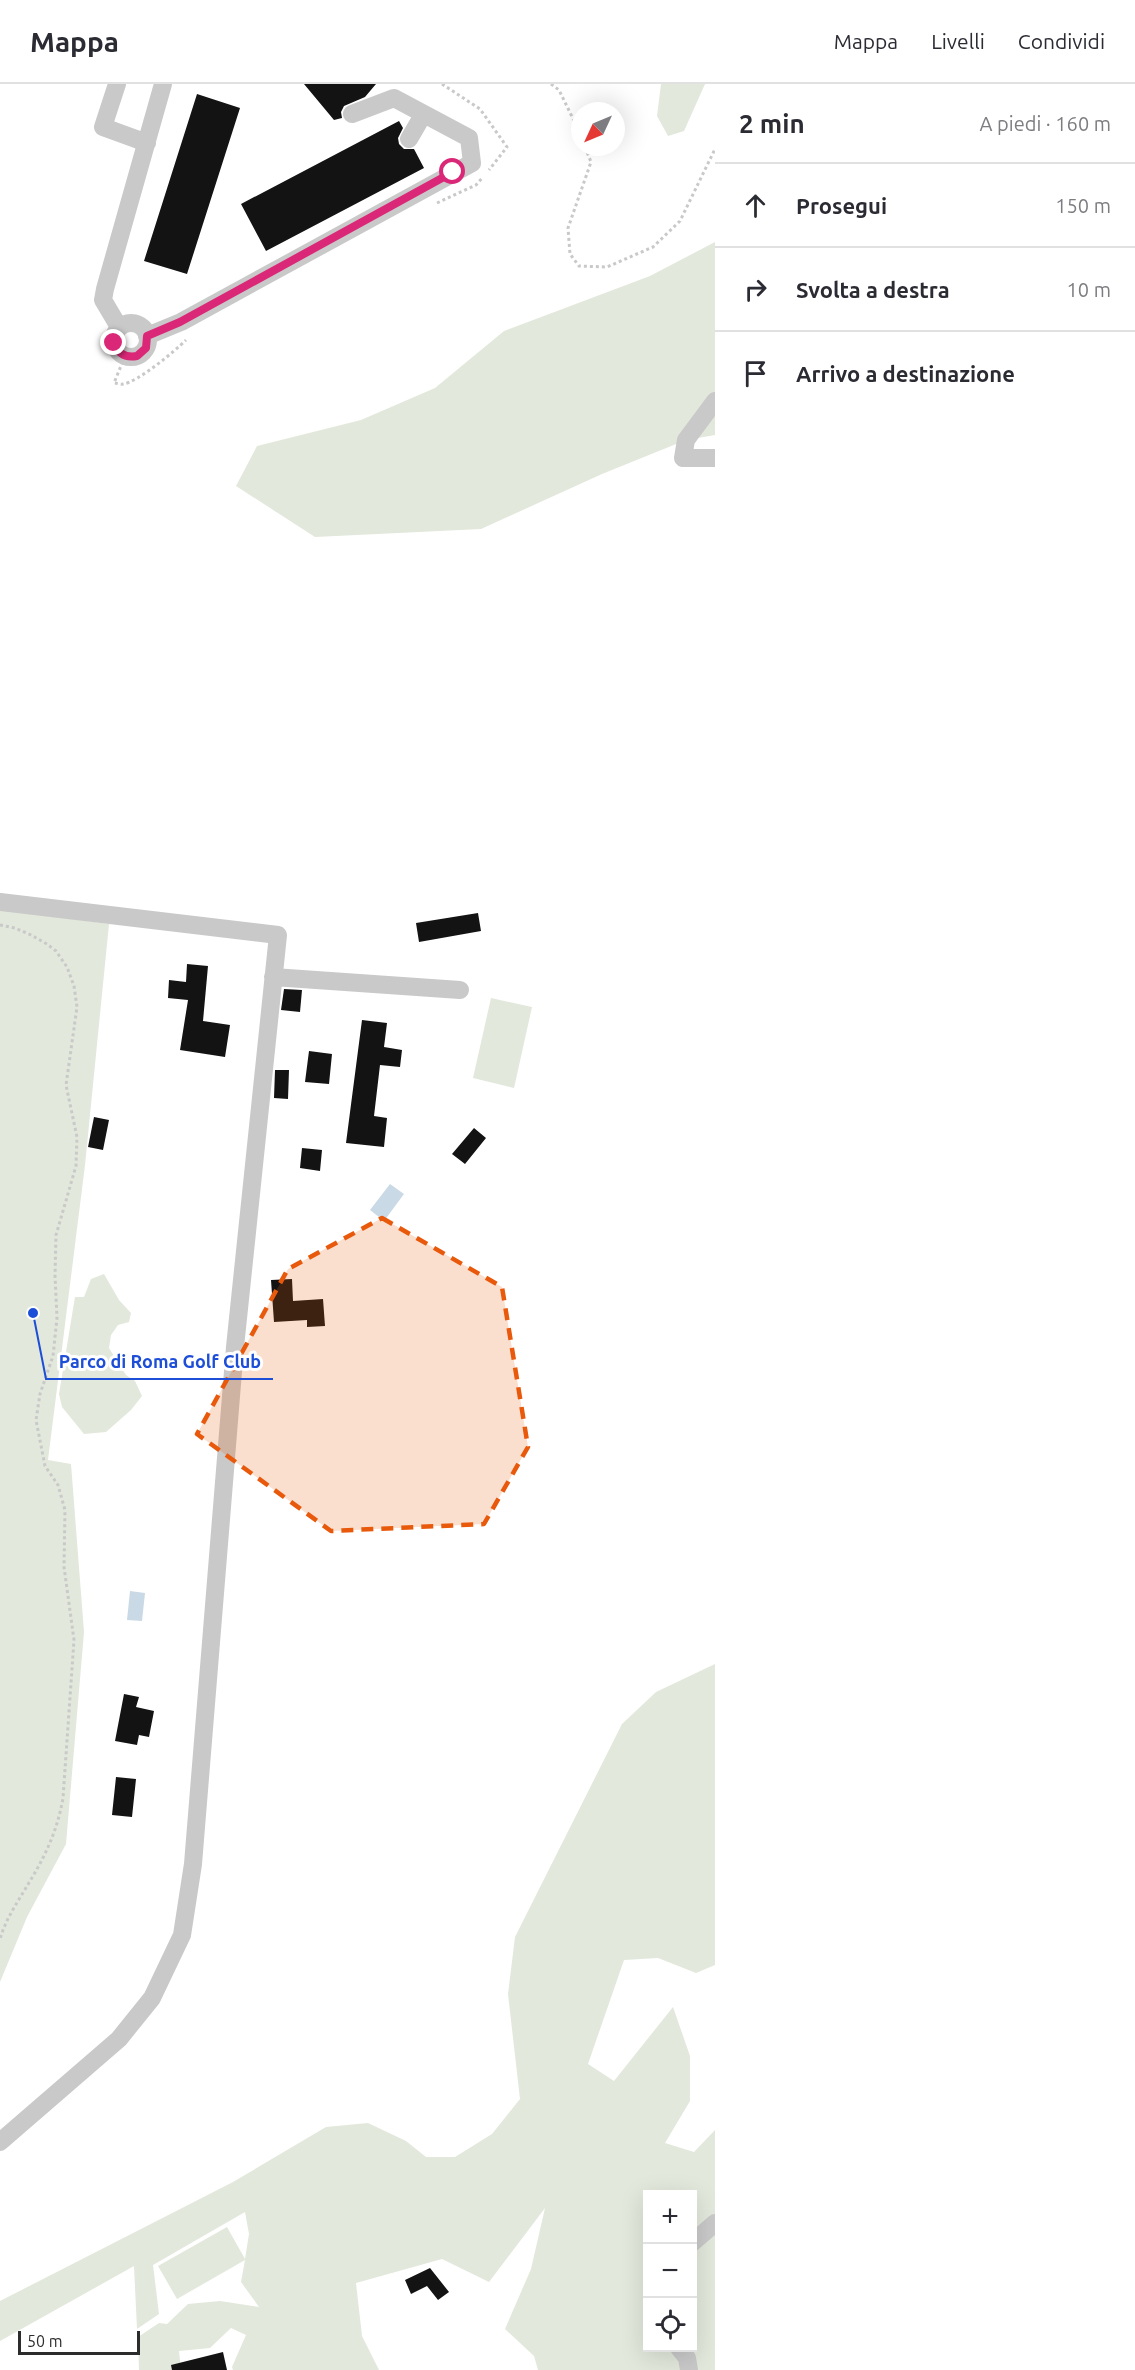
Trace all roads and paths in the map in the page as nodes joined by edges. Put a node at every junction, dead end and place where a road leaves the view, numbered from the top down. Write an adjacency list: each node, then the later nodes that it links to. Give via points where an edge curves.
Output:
1 (117, 84): 8 (street, via 103,128)
2 (163, 84): 8 (street)
3 (550, 84): 6 (path, via 559,90)
4 (352, 114): 5 (street, via 394,98)
5 (423, 115): 7 (street); 12 (street, via 468,138 472,163 180,322)
6 (571, 115)
7 (409, 139)
8 (147, 143): 11 (street, via 103,300)
9 (715, 149): 10 (path, via 680,221 653,247 607,267 579,266 570,254 568,228 591,162)
10 (589, 156)
11 (119, 327): 12 (street, via 136,323); 12 (street, via 114,343 125,356 142,352)
12 (147, 336)
13 (715, 402): 14 (street, via 686,440 683,458)
14 (715, 458)
15 (0, 902): 17 (street, via 278,935)
16 (0, 926): 19 (path, via 15,928 47,944 62,959 74,986 77,1007 66,1085 77,1137 76,1166 56,1235 57,1318 53,1356 36,1420 45,1466 58,1485 65,1510 64,1567 74,1640 63,1798 46,1853)
17 (273, 977): 18 (street); 20 (street, via 235,1347 193,1864 182,1935 152,1998 119,2039)
18 (460, 990)
19 (0, 1940)
20 (0, 2142)
21 (715, 2223): 22 (street)
22 (697, 2239)
23 (682, 2352): 24 (street)
24 (689, 2370)

